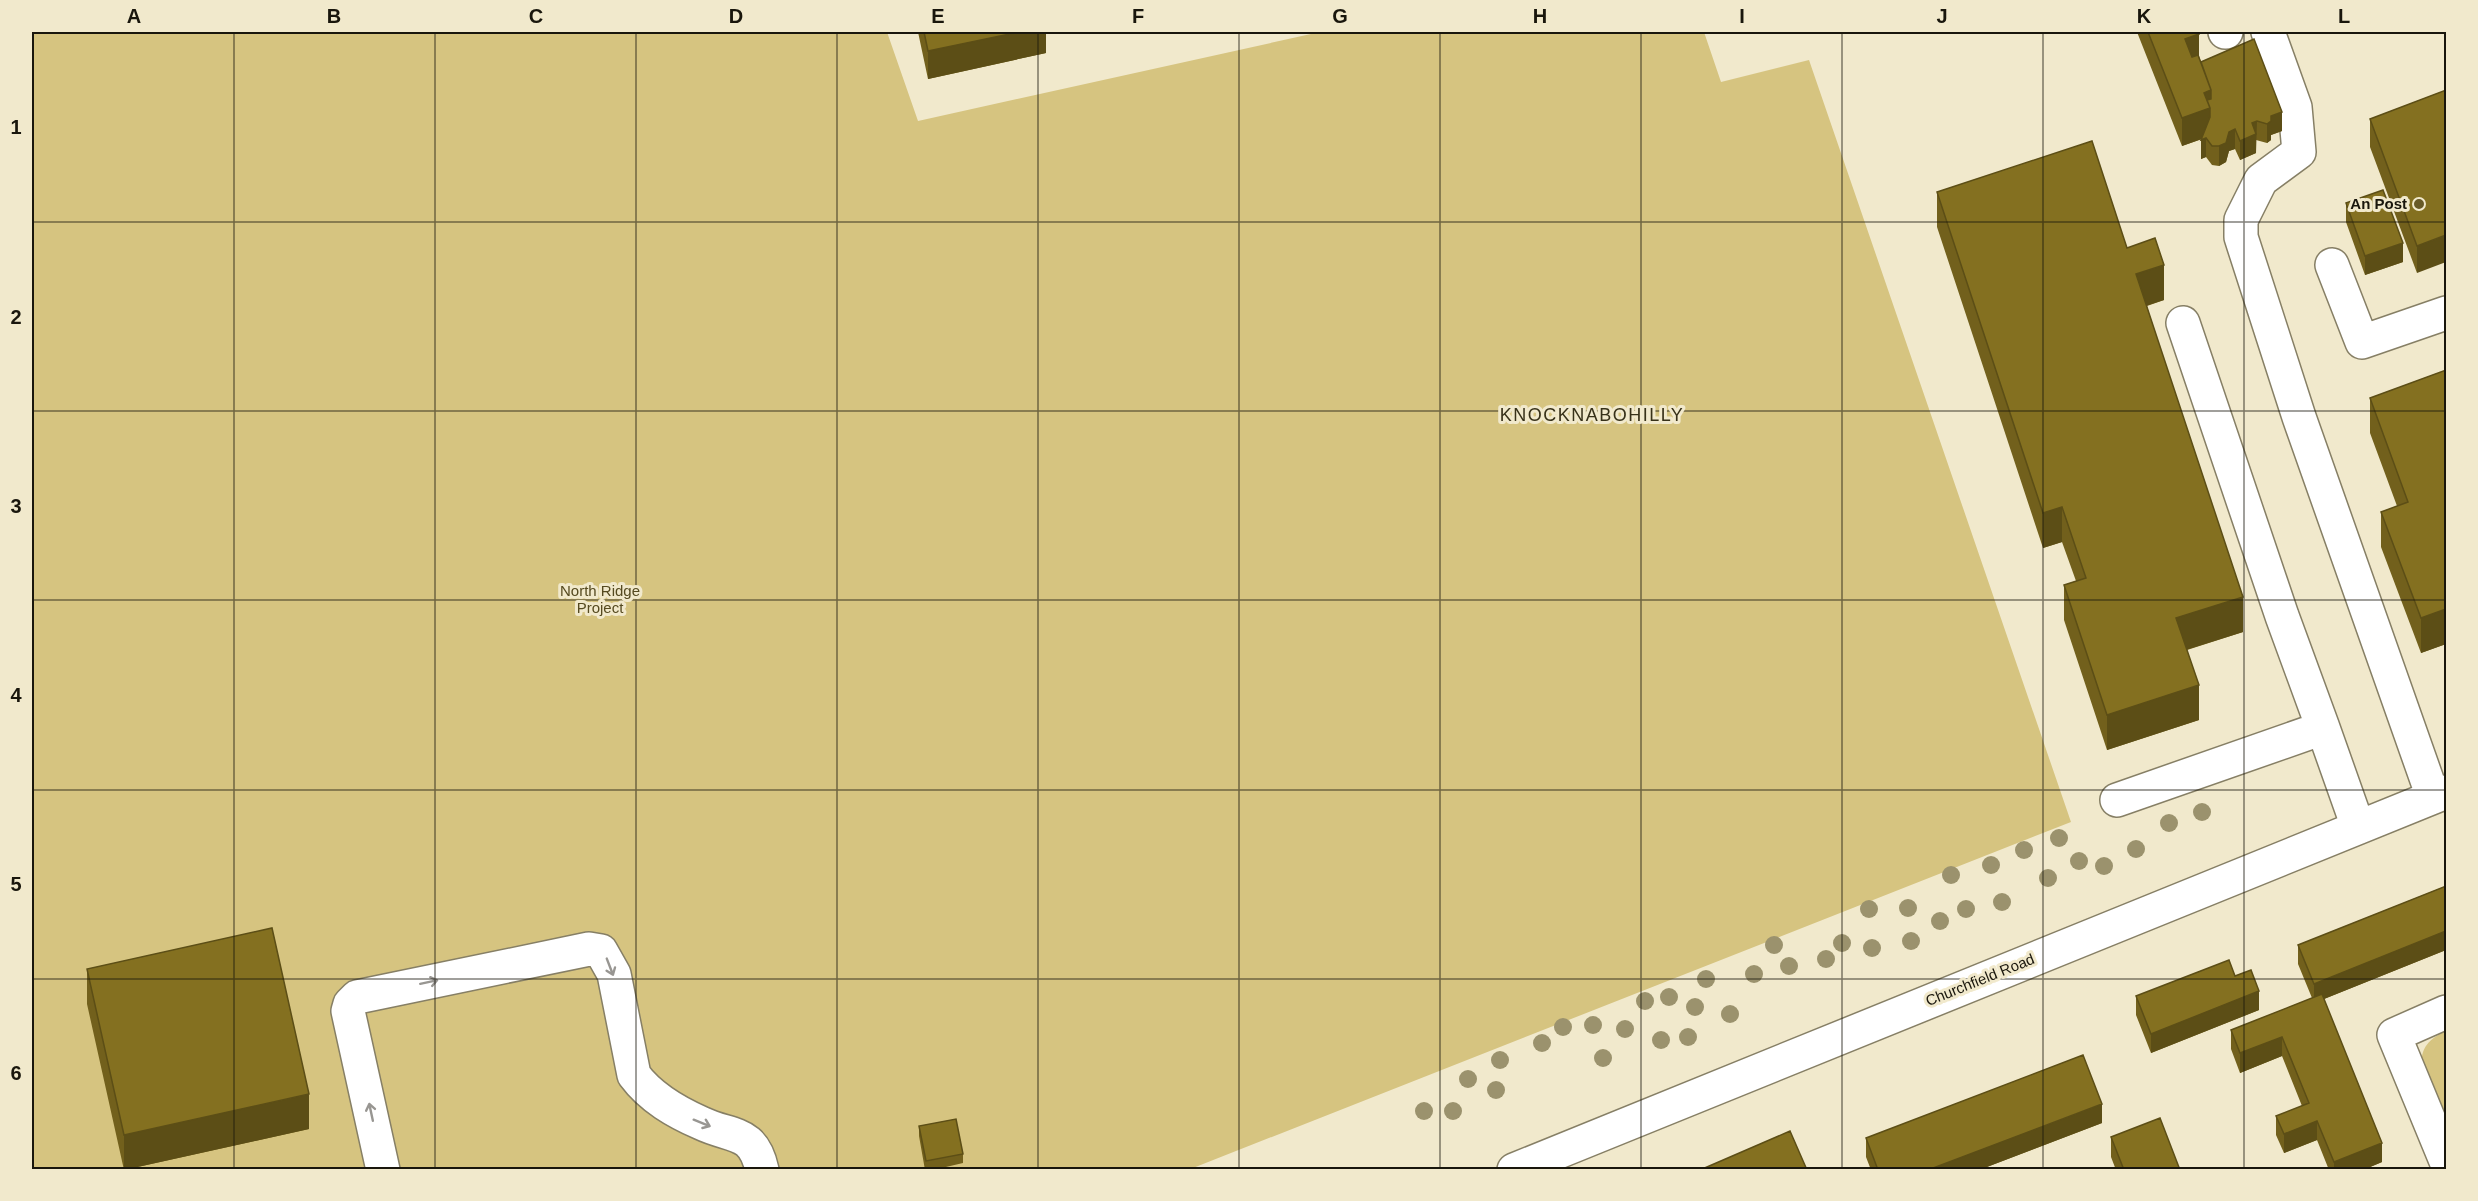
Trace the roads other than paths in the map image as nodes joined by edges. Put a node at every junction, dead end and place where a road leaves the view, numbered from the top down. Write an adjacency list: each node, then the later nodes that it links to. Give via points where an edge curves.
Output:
1 (2268, 32): 6 (street, via 2295,107 2299,152 2261,180 2241,220 2241,237 2299,417)
2 (2332, 265): 3 (street, via 2362,342)
3 (2446, 313)
4 (2183, 323): 5 (street)
5 (2323, 729): 7 (street); 8 (street)
6 (2440, 794): 8 (street, Churchfield Road)
7 (2117, 800)
8 (2358, 827): 13 (street, Churchfield Road)
9 (2446, 1012): 10 (street, via 2394,1035)
10 (2446, 1161)
11 (383, 1170): 12 (street, one-way to 12, via 348,1011 350,1004 357,997 589,949 601,951 611,967 634,1075 641,1084 678,1112 745,1138 754,1146)
12 (762, 1170)
13 (1514, 1170)

